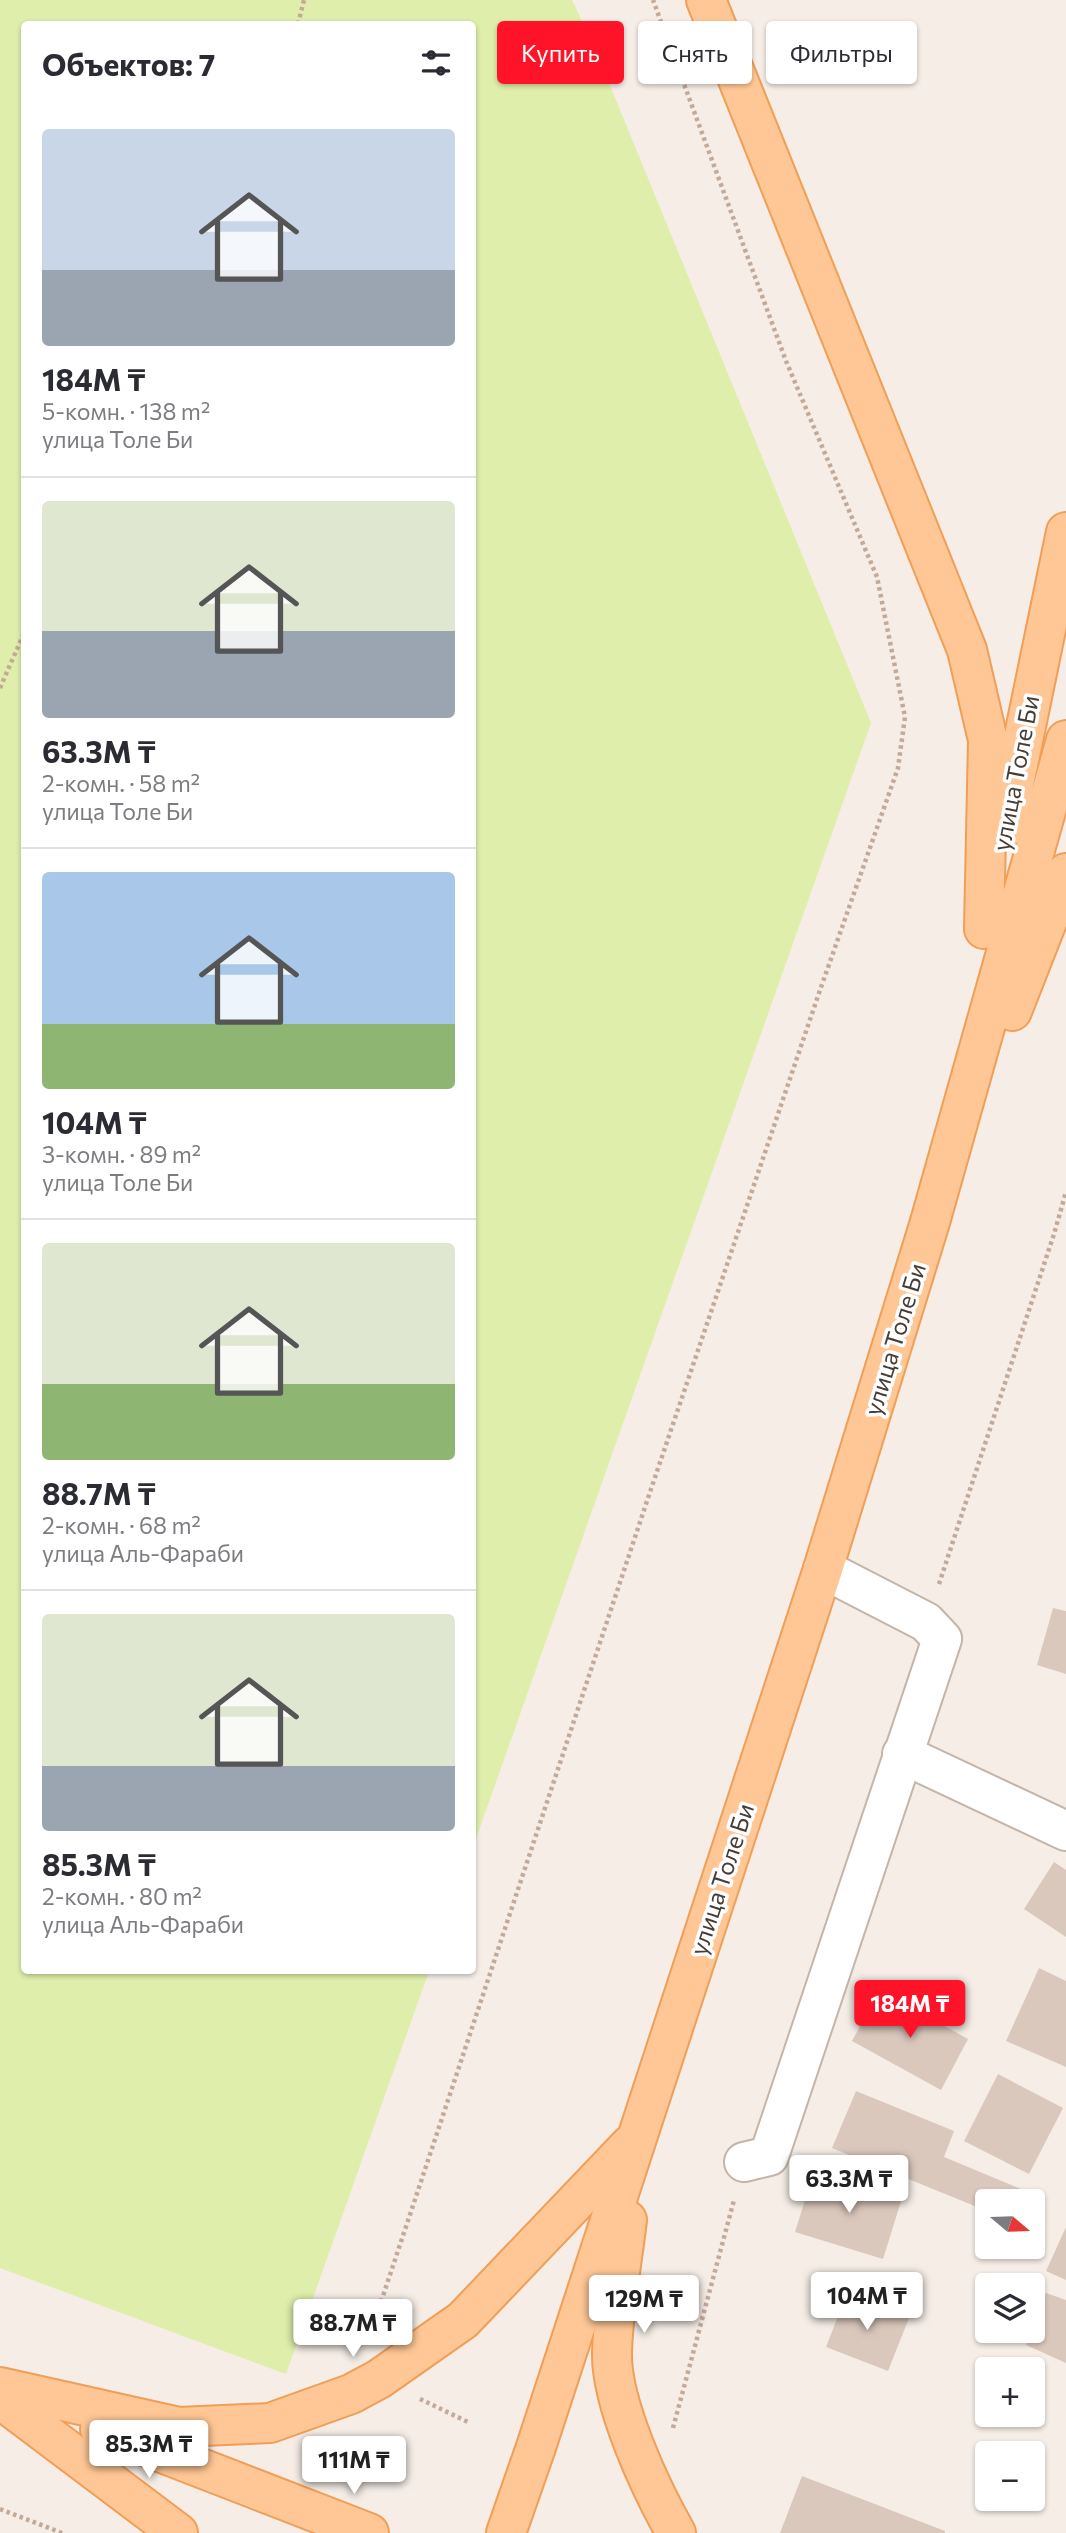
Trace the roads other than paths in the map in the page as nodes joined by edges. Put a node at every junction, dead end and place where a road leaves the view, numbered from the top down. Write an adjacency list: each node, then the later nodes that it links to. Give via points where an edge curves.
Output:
1 (706, 0): 5 (main road, via 967,650 988,740)
2 (1066, 532): 5 (main road, улица Толе Би)
3 (1066, 740): 6 (main road, улица Толе Би)
4 (1066, 873): 6 (main road)
5 (984, 929): 6 (main road, улица Толе Би)
6 (930, 1222): 7 (main road, улица Толе Би)
7 (822, 1569): 8 (lane, via 926,1622 942,1639); 10 (main road, улица Толе Би)
8 (902, 1754): 9 (lane); 11 (lane, via 769,2156)
9 (1066, 1831)
10 (637, 2138): 12 (main road, via 463,2320 351,2394 270,2423 179,2427); 16 (main road, улица Толе Би); 17 (main road, via 612,2354 618,2399 654,2495)
11 (744, 2162)
12 (0, 2389): 15 (main road)
13 (0, 2399): 14 (main road)
14 (178, 2533)
15 (369, 2533)
16 (506, 2533)
17 (676, 2533)

